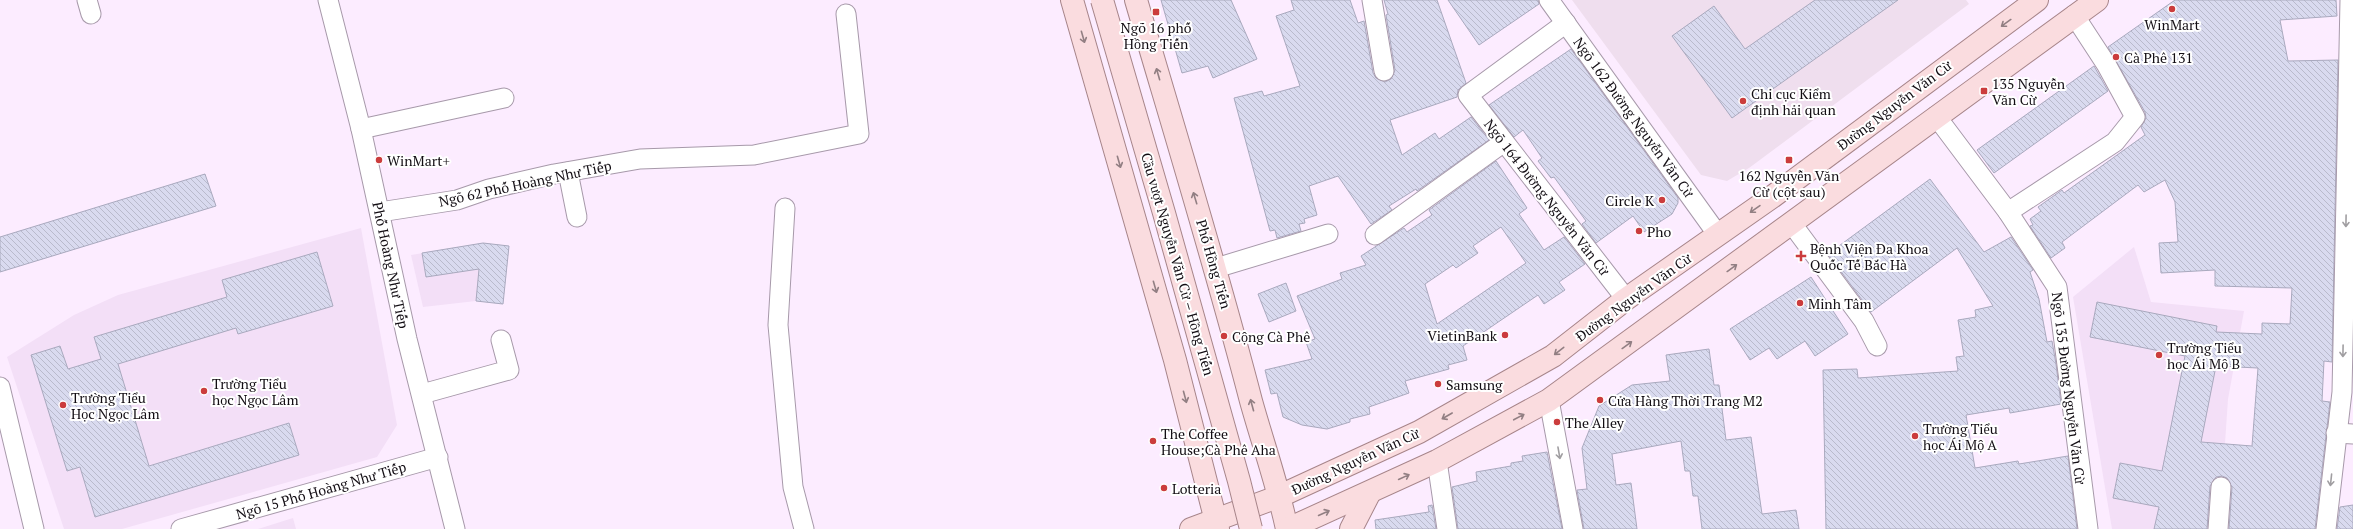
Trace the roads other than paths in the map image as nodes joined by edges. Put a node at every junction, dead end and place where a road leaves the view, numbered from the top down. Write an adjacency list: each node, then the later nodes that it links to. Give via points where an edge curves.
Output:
1 (328, 0): 16 (street, Phố Hoàng Như Tiếp)
2 (1072, 0): 40 (main road, one-way to 40, via 1175,360)
3 (1102, 0): 46 (main road, Cầu vượt Nguyễn Văn Cừ – Hồng Tiến, bridge)
4 (1136, 0): 27 (main road, Phố Hồng Tiến, one-way to 4)
5 (1372, 0): 13 (street)
6 (1549, 0): 12 (street, Ngõ 162 Đường Nguyễn Văn Cừ)
7 (2037, 0): 26 (main road, Đường Nguyễn Văn Cừ, one-way to 26)
8 (2097, 0): 11 (main road)
9 (2350, 0): 34 (street, one-way to 34, via 2342,392)
10 (846, 14): 18 (street, Ngõ 62 Phố Hoàng Như Tiếp, via 859,134 754,155 640,159)
11 (2074, 15): 15 (main road); 21 (street, via 2106,64 2135,117 2115,142)
12 (1566, 23): 17 (street, Ngõ 164 Đường Nguyễn Văn Cừ, via 1468,95); 26 (street, Ngõ 162 Đường Nguyễn Văn Cừ)
13 (1384, 71)
14 (504, 98): 16 (street)
15 (1936, 116): 21 (street, Ngõ 135 Đường Nguyễn Văn Cừ); 23 (main road)
16 (361, 129): 20 (street, Phố Hoàng Như Tiếp)
17 (1504, 142): 25 (street); 28 (street, Ngõ 164 Đường Nguyễn Văn Cừ)
18 (568, 172): 20 (street, Ngõ 62 Phố Hoàng Như Tiếp, via 490,188 457,200); 22 (street)
19 (785, 208): 44 (street, via 778,325 793,487)
20 (380, 212): 32 (street, Phố Hoàng Như Tiếp, via 407,340)
21 (2008, 212): 51 (street, Ngõ 135 Đường Nguyễn Văn Cừ, via 2057,286)
22 (577, 217)
23 (1792, 224): 30 (street, via 1864,321); 33 (main road, one-way to 23)
24 (1328, 234): 27 (street)
25 (1374, 235)
26 (1718, 235): 28 (main road, Đường Nguyễn Văn Cừ)
27 (1216, 268): 39 (main road, Phố Hồng Tiến, one-way to 27, via 1265,453)
28 (1626, 299): 39 (main road, Đường Nguyễn Văn Cừ, one-way to 39, via 1553,356 1419,432)
29 (501, 340): 32 (street, via 509,370)
30 (1877, 346)
31 (0, 386): 41 (street)
32 (422, 394): 35 (street, Phố Hoàng Như Tiếp)
33 (1550, 400): 36 (main road, one-way to 33); 50 (street, one-way to 50)
34 (2345, 434): 53 (street, one-way to 53)
35 (438, 457): 42 (street, Ngõ 15 Phố Hoàng Như Tiếp); 43 (street, Phố Hoàng Như Tiếp)
36 (1437, 462): 38 (main road, one-way to 36); 49 (street)
37 (2221, 487): 52 (street)
38 (1368, 494): 47 (main road, one-way to 38); 48 (main road)
39 (1280, 496): 40 (main road, Đường Nguyễn Văn Cừ); 47 (main road, Phố Hồng Tiến)
40 (1217, 525): 45 (main road, Đường Nguyễn Văn Cừ)
41 (34, 529)
42 (181, 529)
43 (455, 529)
44 (804, 529)
45 (1191, 529)
46 (1251, 529)
47 (1287, 529)
48 (1351, 529)
49 (1447, 529)
50 (1573, 529)
51 (2088, 529)
52 (2218, 529)
53 (2326, 529)

